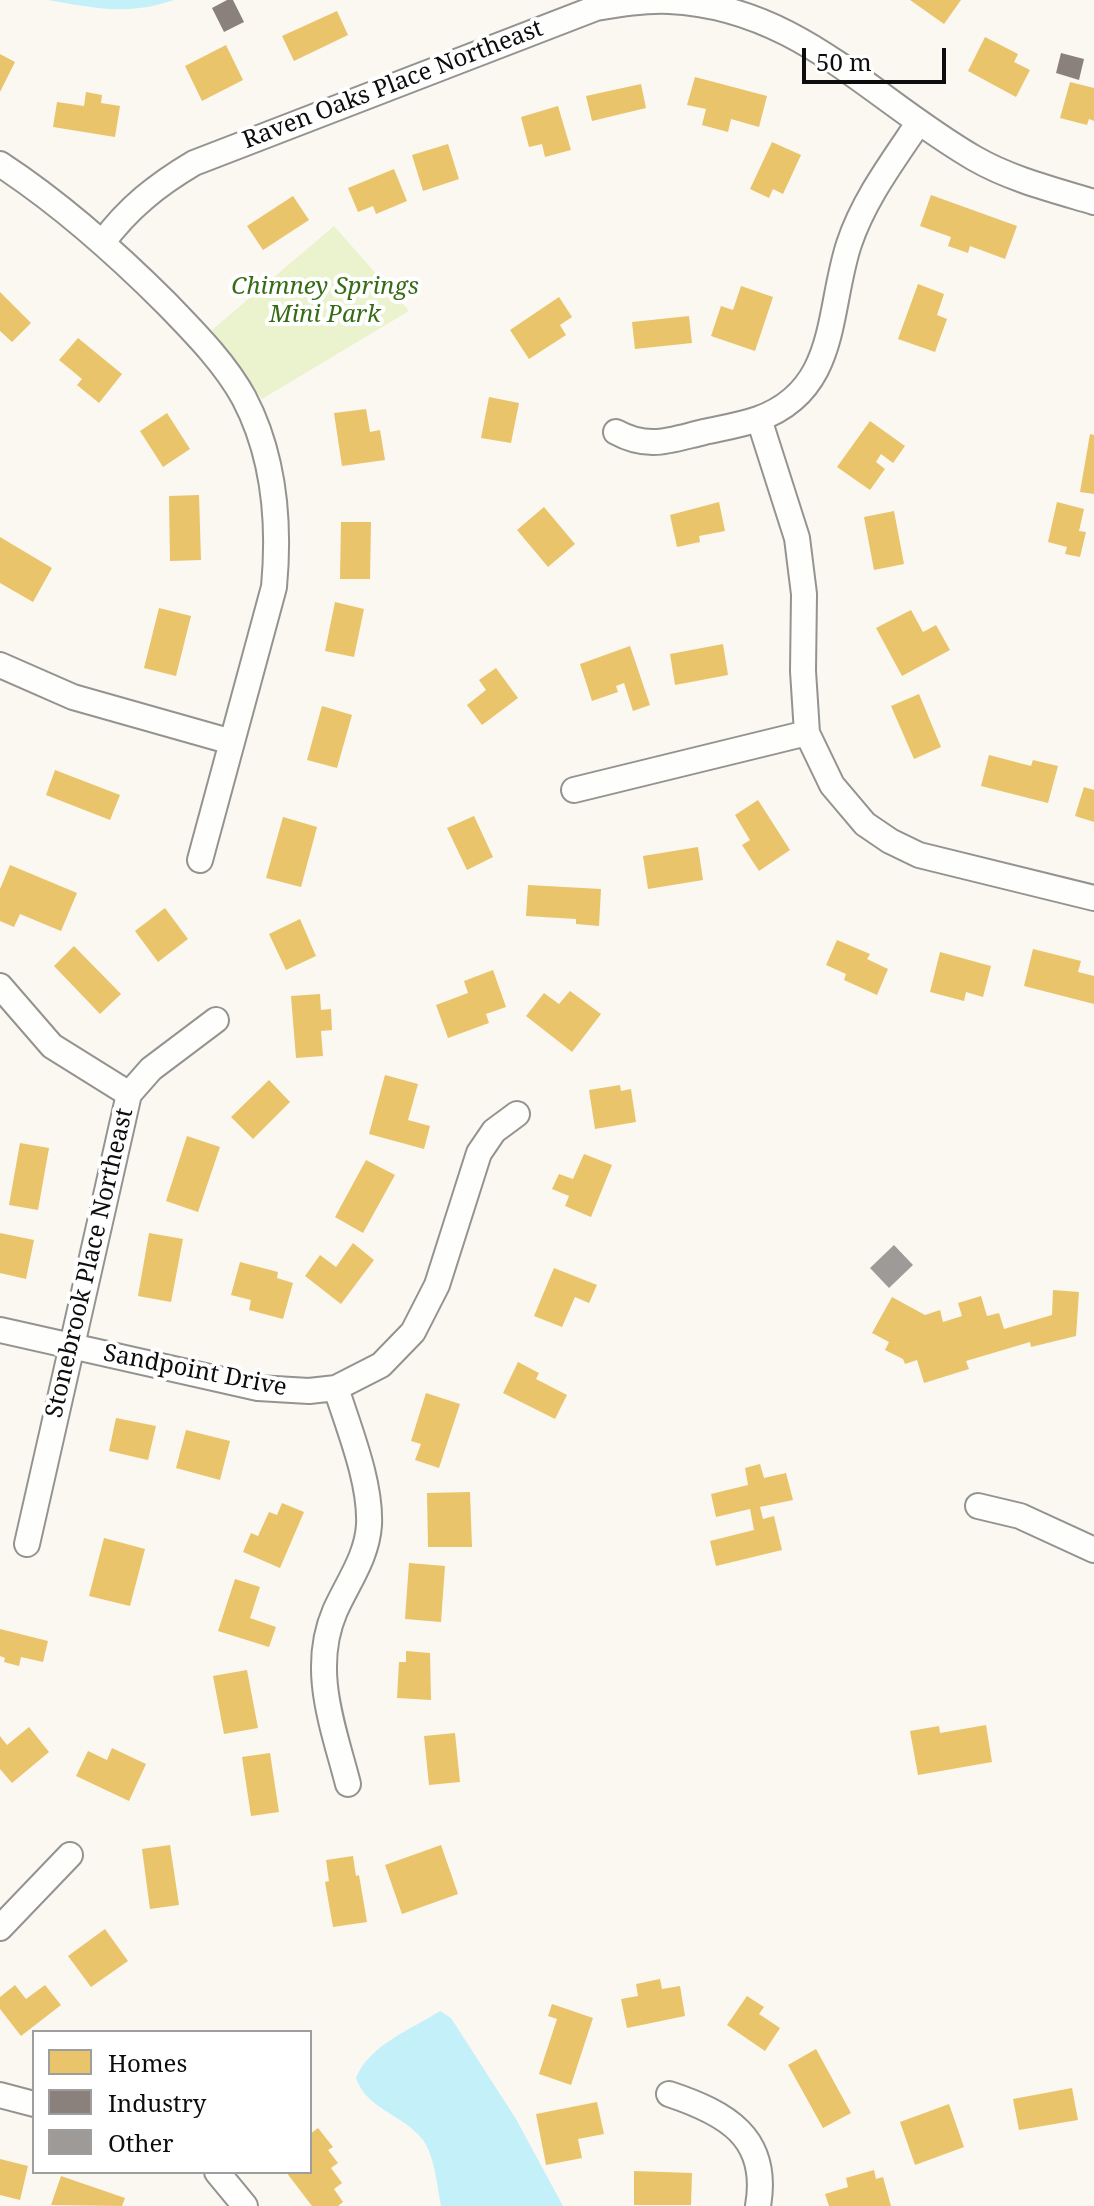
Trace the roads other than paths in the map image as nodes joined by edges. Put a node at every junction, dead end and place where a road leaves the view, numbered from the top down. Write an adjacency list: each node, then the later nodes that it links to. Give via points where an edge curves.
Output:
1 (557, 10): 2 (street, Raven Oaks Place Northeast, via 667,0 748,15 813,47); 5 (street, Raven Oaks Place Northeast, via 194,163 145,195)
2 (919, 122): 4 (street, Raven Oaks Place Northeast, via 975,159); 6 (street, via 876,186 849,244 818,369 804,389)
3 (0, 164): 5 (street)
4 (1094, 202)
5 (103, 242): 10 (street, via 218,360 243,397 273,482 278,548 274,587)
6 (759, 419): 7 (street, via 658,443 634,442); 9 (street, via 801,559)
7 (616, 432)
8 (0, 665): 10 (street, via 73,697)
9 (807, 733): 11 (street); 13 (street, via 846,805 890,841 948,864)
10 (232, 742): 12 (street)
11 (574, 790)
12 (200, 860)
13 (1094, 898)
14 (0, 986): 16 (street, via 52,1046)
15 (216, 1020): 16 (street, Stonebrook Place Northeast, via 151,1069)
16 (129, 1094): 19 (street, Stonebrook Place Northeast)
17 (517, 1114): 20 (street, Sandpoint Drive, via 494,1131 479,1153 437,1285 413,1332 381,1365)
18 (0, 1330): 19 (street, Sandpoint Drive)
19 (71, 1346): 20 (street, Sandpoint Drive, via 258,1388); 22 (street, Stonebrook Place Northeast)
20 (336, 1388): 24 (street, via 364,1481 369,1524 362,1558 329,1629 323,1663 323,1688)
21 (978, 1506): 23 (street, via 1020,1516)
22 (27, 1544)
23 (1094, 1550)
24 (348, 1784)
25 (70, 1855): 26 (street)
26 (0, 1928)
27 (669, 2094): 32 (street, via 715,2111 738,2130 759,2166)
28 (0, 2095): 29 (street)
29 (32, 2103)
30 (219, 2174): 31 (street)
31 (245, 2206)
32 (758, 2206)

